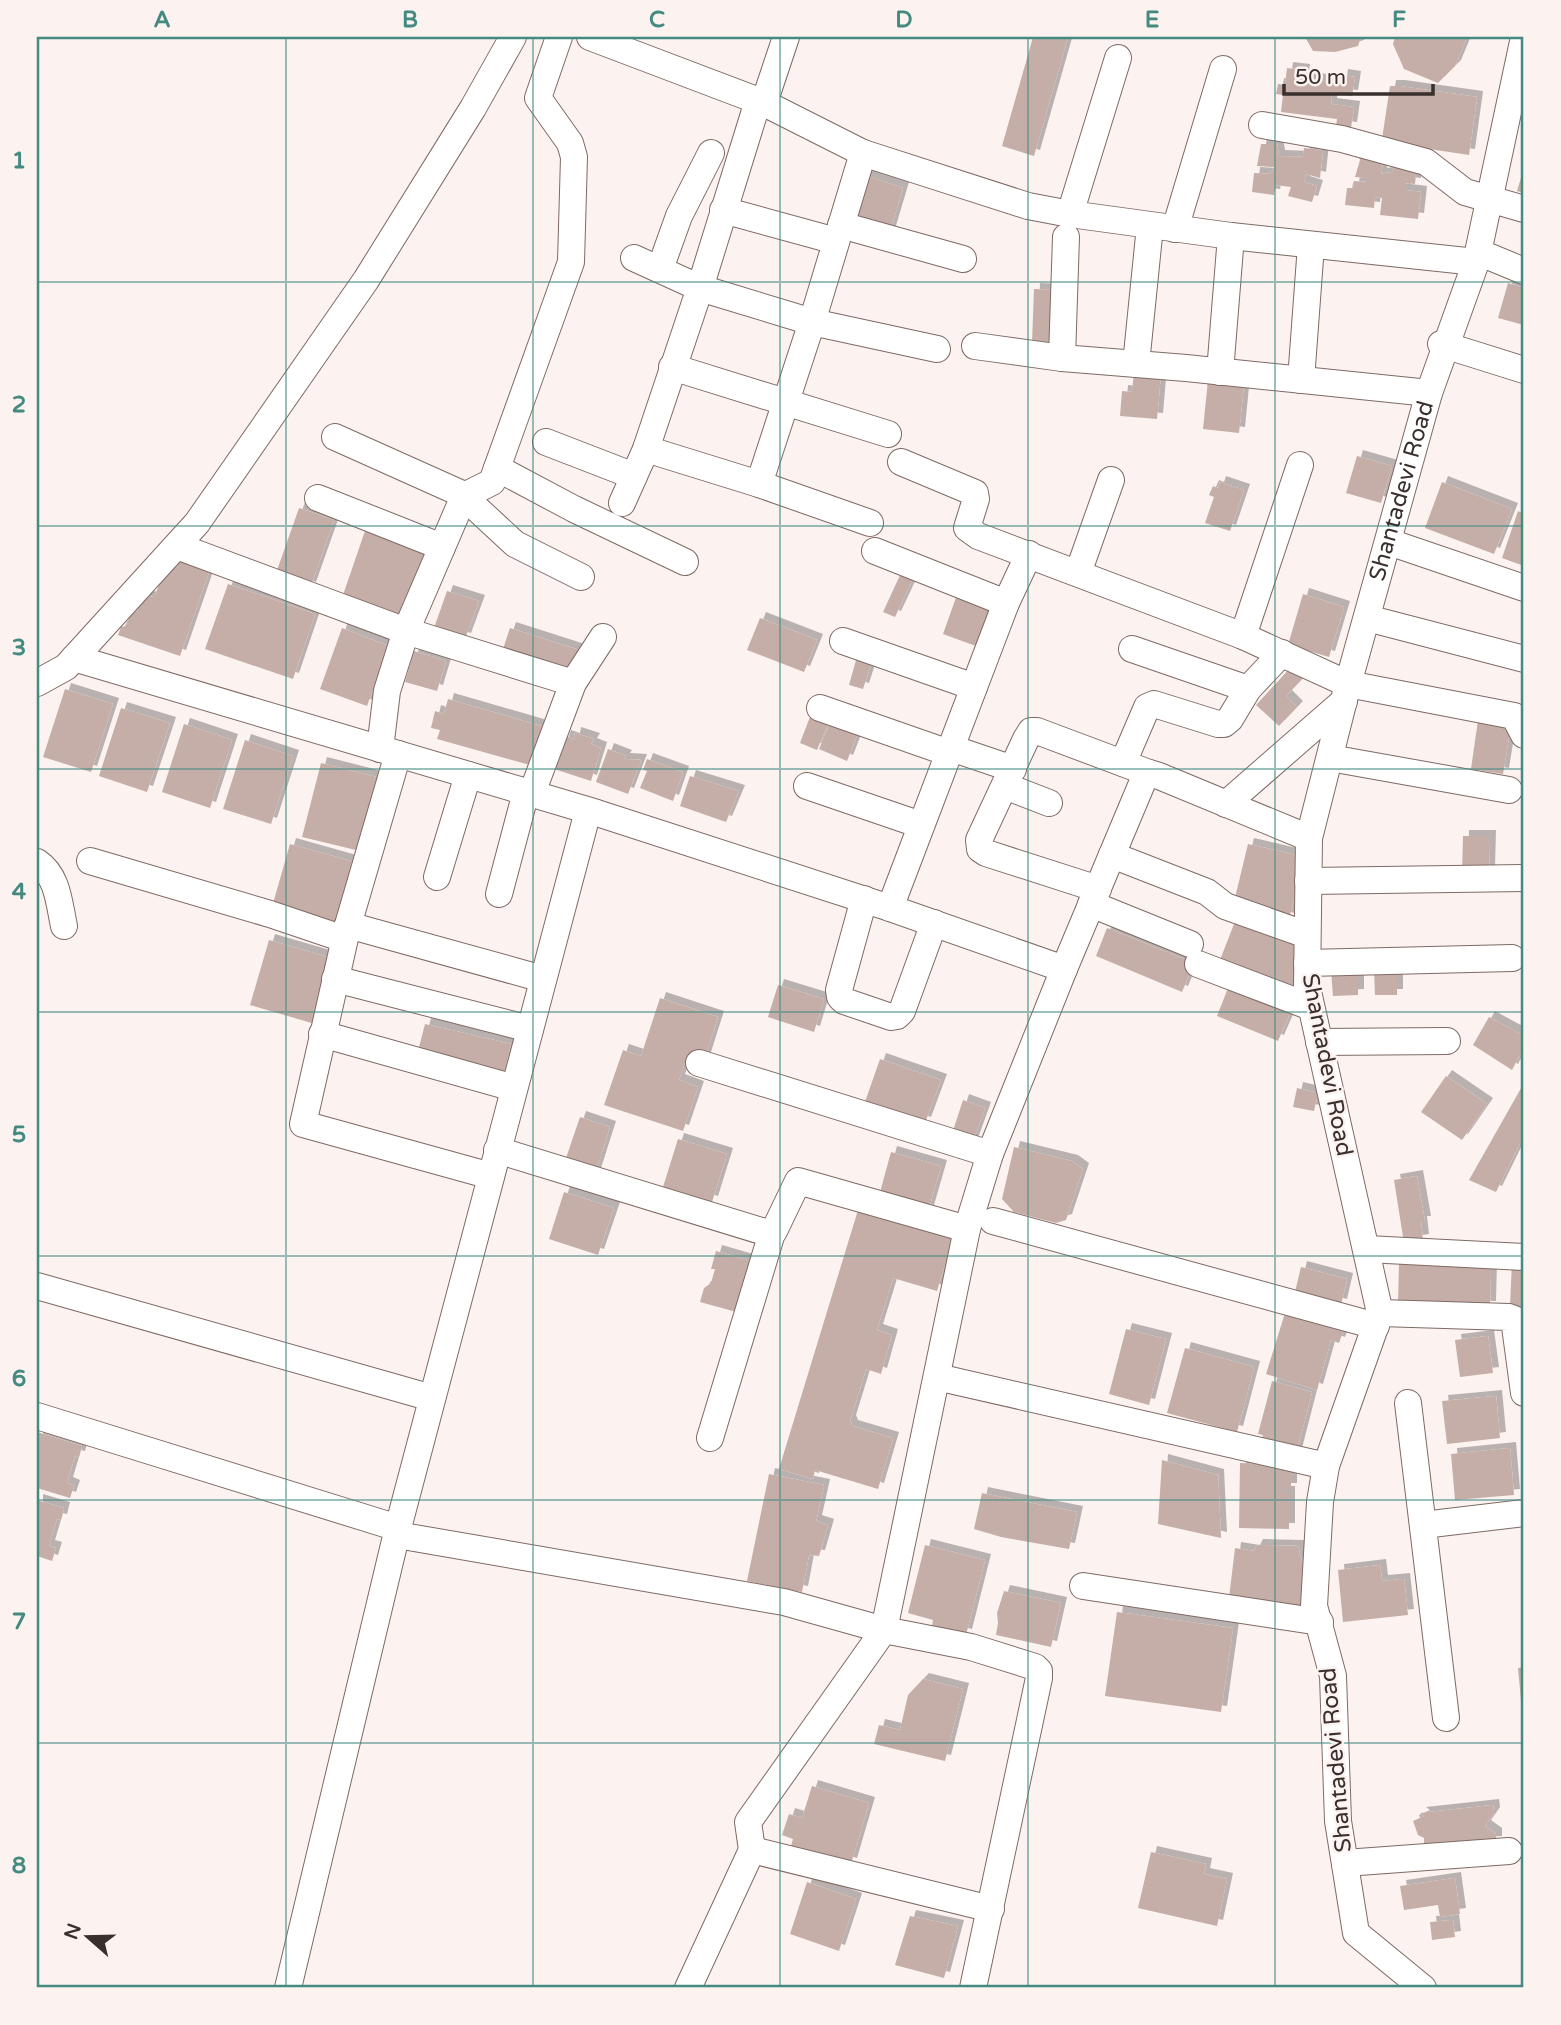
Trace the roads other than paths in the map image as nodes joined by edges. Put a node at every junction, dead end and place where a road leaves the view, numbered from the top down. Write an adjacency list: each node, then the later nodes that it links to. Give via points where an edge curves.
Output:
1 (513, 37): 55 (street, via 366,280)
2 (559, 37): 46 (street, via 538,99 572,150 573,255)
3 (590, 37): 8 (street)
4 (786, 37): 8 (street)
5 (1524, 37): 12 (street, Shantadevi Road)
6 (1118, 58): 15 (street)
7 (1223, 69): 16 (street)
8 (761, 102): 11 (street); 14 (street)
9 (1262, 125): 12 (street, via 1342,139 1426,162 1465,191)
10 (711, 153): 19 (street)
11 (863, 153): 15 (street, via 1028,206); 17 (street)
12 (1489, 198): 13 (street); 22 (street, Shantadevi Road)
13 (1524, 209)
14 (723, 210): 17 (street); 21 (street)
15 (1068, 225): 16 (street); 32 (street)
16 (1162, 227): 18 (street); 33 (street)
17 (839, 233): 24 (street); 28 (street)
18 (1231, 236): 20 (street); 36 (street)
19 (670, 240): 21 (street); 25 (street)
20 (1311, 245): 22 (street); 37 (street)
21 (710, 255): 27 (street)
22 (1477, 257): 26 (street); 29 (street, Shantadevi Road)
23 (634, 258): 25 (street)
24 (963, 259)
25 (660, 269): 27 (street)
26 (1524, 271)
27 (700, 288): 28 (street); 34 (street)
28 (812, 322): 31 (street); 39 (street)
29 (1443, 345): 35 (street); 38 (street, Shantadevi Road)
30 (975, 346): 32 (street)
31 (937, 349)
32 (1062, 358): 33 (street)
33 (1136, 364): 36 (street)
34 (672, 367): 39 (street); 43 (street)
35 (1524, 370)
36 (1220, 372): 37 (street)
37 (1301, 380): 38 (street)
38 (1429, 393): 54 (street, Shantadevi Road)
39 (784, 403): 40 (street); 49 (street)
40 (888, 434)
41 (335, 437): 50 (street)
42 (546, 442): 47 (street)
43 (646, 449): 47 (street); 49 (street)
44 (901, 462): 58 (street, via 975,493 967,528 971,533)
45 (1300, 465): 66 (street)
46 (497, 468): 50 (street, via 489,485); 59 (street)
47 (634, 476): 52 (street)
48 (1111, 480): 60 (street)
49 (759, 484): 53 (street)
50 (464, 496): 56 (street); 61 (street, via 515,544)
51 (318, 498): 56 (street)
52 (622, 503)
53 (870, 523)
54 (1389, 542): 62 (street); 64 (street, Shantadevi Road)
55 (177, 546): 65 (street); 71 (street)
56 (442, 547): 65 (street)
57 (875, 551): 63 (street)
58 (1029, 554): 60 (street); 63 (street)
59 (685, 562)
60 (1077, 573): 66 (street)
61 (582, 577)
62 (1524, 588)
63 (1006, 603): 75 (street)
64 (1367, 618): 72 (street); 77 (street, Shantadevi Road)
65 (406, 631): 74 (street); 81 (street, via 387,691)
66 (1243, 636): 70 (street)
67 (603, 637): 74 (street)
68 (843, 641): 75 (street)
69 (1132, 649): 76 (street)
70 (1282, 653): 76 (street); 77 (street)
71 (74, 658): 73 (street); 81 (street)
72 (1524, 659)
73 (37, 683)
74 (573, 683): 89 (street)
75 (974, 687): 80 (street)
76 (1248, 689): 83 (street, via 1224,723 1154,704 1147,707)
77 (1346, 692): 79 (street, via 1514,716); 82 (street, Shantadevi Road); 91 (street)
78 (820, 708): 80 (street)
79 (1524, 735)
80 (950, 750): 86 (street); 93 (street)
81 (389, 751): 85 (street); 107 (street)
82 (1330, 758): 88 (street); 94 (street, Shantadevi Road)
83 (1123, 763): 84 (street); 86 (street, via 1031,731)
84 (1149, 773): 91 (street); 95 (street)
85 (468, 775): 89 (street); 98 (street)
86 (1009, 778): 90 (street); 102 (street, via 979,840 980,849)
87 (807, 786): 93 (street)
88 (1509, 790)
89 (529, 793): 92 (street); 101 (street)
90 (1049, 803)
91 (1226, 803): 94 (street)
92 (588, 811): 103 (street); 113 (street)
93 (921, 825): 104 (street)
94 (1309, 838): 100 (street, Shantadevi Road)
95 (1112, 855): 102 (street); 108 (street, via 1207,892 1225,906)
96 (90, 861): 107 (street)
97 (37, 862): 106 (street, via 53,878)
98 (437, 877)
99 (1524, 878): 100 (street)
100 (1308, 881): 108 (street, Shantadevi Road)
101 (499, 894)
102 (1095, 896): 111 (street); 114 (street, via 1194,954)
103 (864, 899): 104 (street); 105 (street, via 839,990 844,1001 897,1016)
104 (890, 908): 105 (street)
105 (934, 923): 111 (street)
106 (64, 926)
107 (346, 932): 112 (street); 113 (street)
108 (1307, 935): 110 (street, Shantadevi Road)
109 (1512, 958): 110 (street)
110 (1307, 963): 114 (street, Shantadevi Road)
111 (1064, 969): 121 (street)
112 (335, 979): 115 (street); 116 (street)
113 (543, 979): 115 (street)
114 (1311, 1007): 118 (street, Shantadevi Road)
115 (530, 1029): 120 (street)
116 (322, 1034): 120 (street); 122 (street, via 303,1124)
117 (1447, 1041): 118 (street)
118 (1319, 1042): 126 (street, Shantadevi Road)
119 (699, 1063): 121 (street)
120 (514, 1088): 122 (street)
121 (990, 1154): 124 (street)
122 (494, 1163): 125 (street); 132 (street)
123 (993, 1221): 129 (street)
124 (967, 1229): 125 (street, via 798,1181); 130 (street)
125 (772, 1233): 135 (street)
126 (1367, 1249): 127 (street); 129 (street, Shantadevi Road)
127 (1524, 1256)
128 (37, 1286): 132 (street)
129 (1378, 1319): 131 (street, via 1514,1319); 136 (street, Shantadevi Road)
130 (937, 1377): 136 (street); 142 (street)
131 (1524, 1393)
132 (432, 1398): 139 (street)
133 (1408, 1403): 138 (street)
134 (37, 1416): 139 (street)
135 (710, 1438)
136 (1326, 1466): 141 (street, Shantadevi Road, via 1314,1606)
137 (1524, 1513): 138 (street)
138 (1423, 1525): 143 (street)
139 (397, 1531): 142 (street, via 783,1602); 148 (street)
140 (1083, 1586): 141 (street)
141 (1320, 1622): 146 (street, Shantadevi Road, via 1333,1676 1338,1821)
142 (884, 1630): 144 (street, via 748,1822); 147 (street, via 971,1647 1039,1671)
143 (1446, 1718)
144 (752, 1850): 147 (street); 149 (street)
145 (1509, 1852): 146 (street)
146 (1345, 1863): 151 (street, Shantadevi Road, via 1356,1933)
147 (991, 1909): 150 (street)
148 (288, 1988)
149 (688, 1988)
150 (973, 1988)
151 (1423, 1988)

